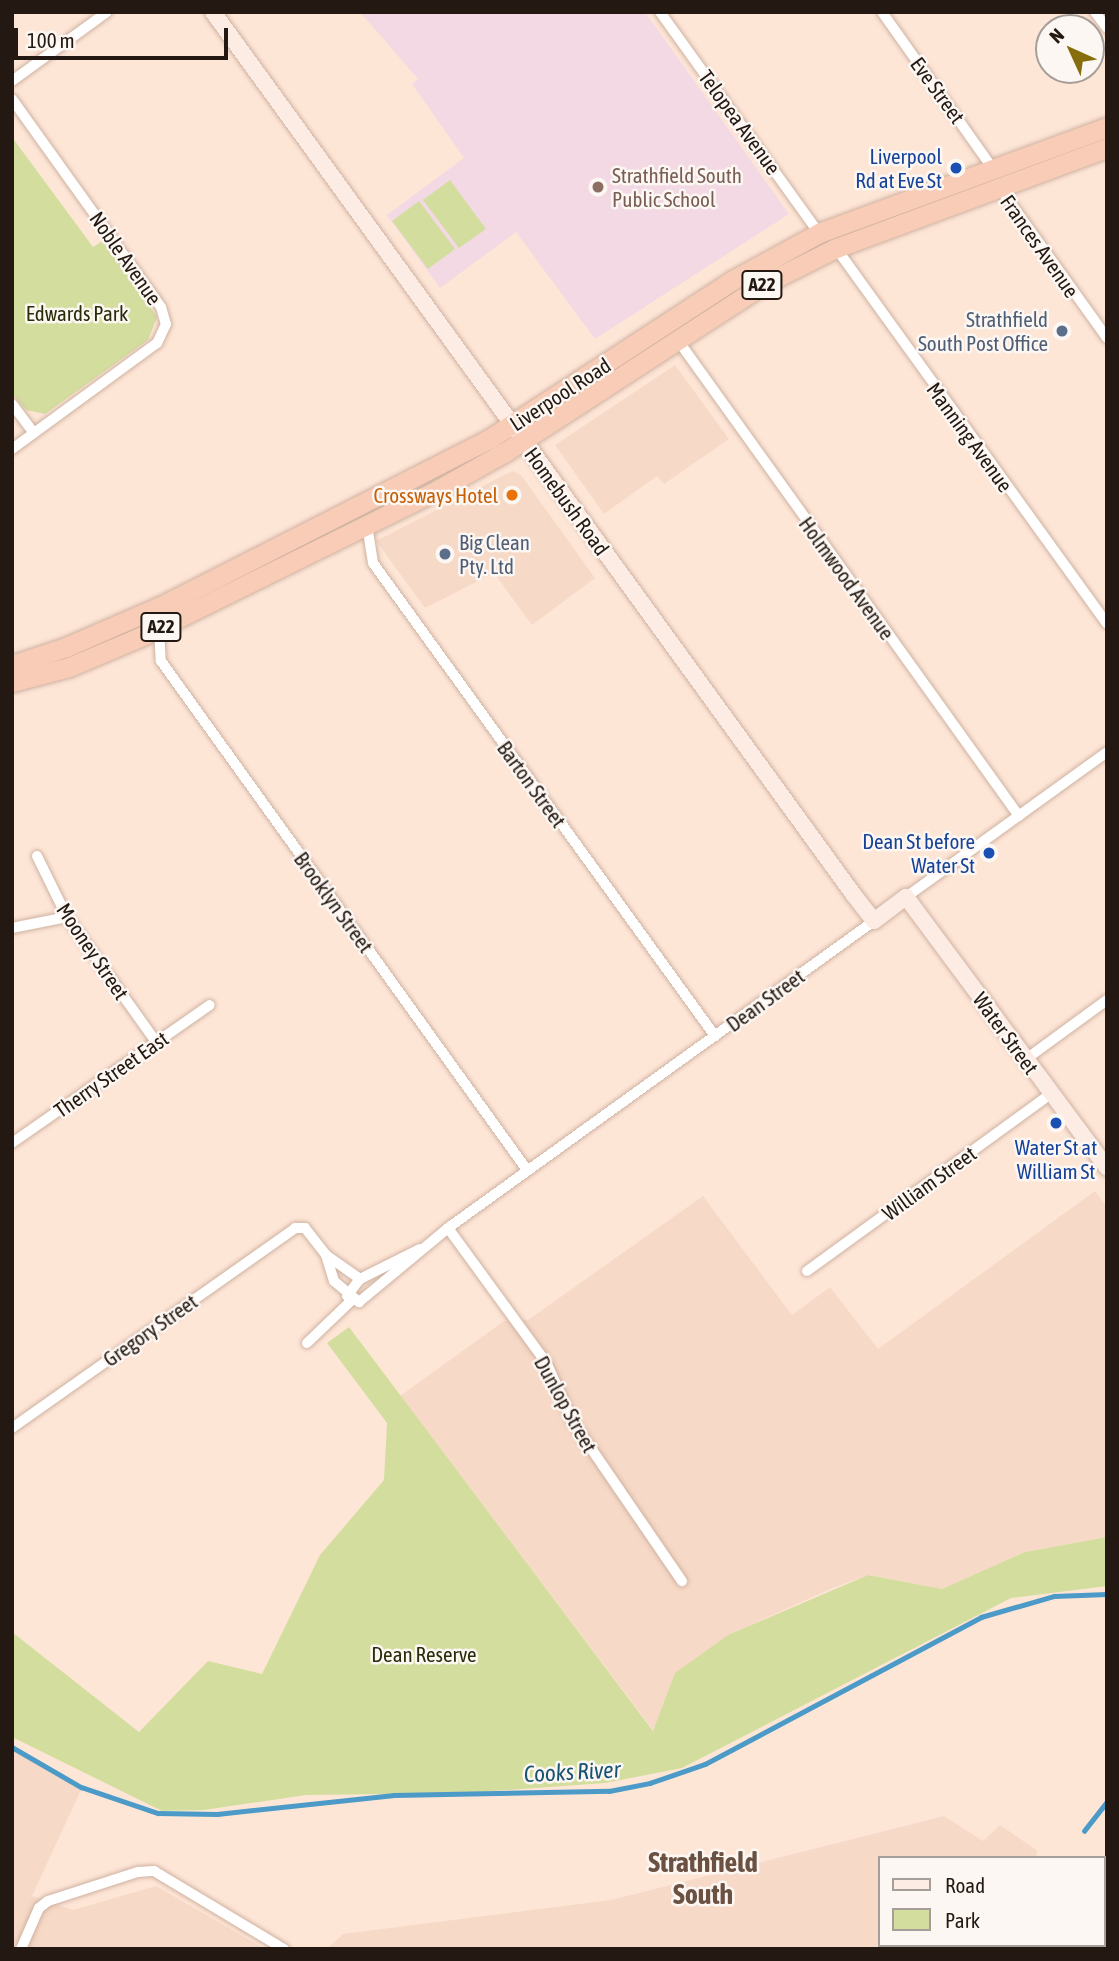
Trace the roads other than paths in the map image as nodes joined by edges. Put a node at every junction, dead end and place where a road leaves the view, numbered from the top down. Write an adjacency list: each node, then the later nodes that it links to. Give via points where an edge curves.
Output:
1 (107, 12): 7 (street)
2 (213, 12): 18 (main road, Homebush Road)
3 (660, 12): 12 (street, Telopea Avenue)
4 (882, 12): 11 (street, Eve Street)
5 (1095, 12): 6 (street)
6 (1107, 28)
7 (12, 81)
8 (12, 99): 17 (street, Noble Avenue, via 161,307 166,324 157,343)
9 (1107, 127): 11 (highway, Liverpool Road / A22)
10 (1107, 148): 11 (highway, Liverpool Road / A22)
11 (996, 178): 12 (highway, Liverpool Road / A22); 13 (highway, Liverpool Road / A22); 14 (street, Frances Avenue)
12 (818, 233): 18 (highway, Liverpool Road / A22, via 731,281)
13 (836, 248): 15 (highway, Liverpool Road / A22, via 762,285); 21 (street, Manning Avenue)
14 (1107, 338)
15 (677, 339): 18 (highway, Liverpool Road / A22); 26 (street, Holmwood Avenue)
16 (12, 404): 17 (street)
17 (34, 433): 19 (street, Noble Avenue)
18 (518, 433): 20 (highway, Liverpool Road / A22); 23 (highway, Liverpool Road / A22, via 167,603); 30 (main road, Homebush Road)
19 (12, 449)
20 (367, 525): 22 (highway, Liverpool Road / A22); 34 (street, Barton Street, via 373,564)
21 (1107, 624)
22 (159, 628): 24 (highway, Liverpool Road / A22, via 69,667); 40 (street, Brooklyn Street, via 161,661)
23 (12, 665)
24 (12, 682)
25 (1107, 752): 26 (street, Dean Street)
26 (1019, 816): 28 (street, Dean Street)
27 (37, 856): 29 (street, Mooney Street)
28 (906, 897): 30 (main road, Dean Street); 36 (main road, Water Street)
29 (66, 917): 31 (street); 35 (street, Mooney Street)
30 (874, 921): 34 (street, Dean Street)
31 (12, 928)
32 (1107, 1000): 36 (street)
33 (210, 1005): 35 (street, Therry Street East)
34 (715, 1036): 40 (street, Dean Street)
35 (156, 1042): 38 (street, Therry Street East)
36 (1026, 1059): 37 (main road, Water Street)
37 (1051, 1094): 39 (main road, Water Street); 44 (street, William Street)
38 (12, 1143)
39 (1107, 1168)
40 (527, 1170): 41 (street, Dean Street)
41 (448, 1228): 42 (street, Dean Street); 49 (street, Dunlop Street, via 547,1364 573,1422)
42 (423, 1248): 45 (street, Dean Street); 46 (street, Dean Street, via 408,1265)
43 (326, 1255): 45 (street); 46 (street, via 331,1277); 48 (street, Gregory Street, via 305,1228 288,1232)
44 (807, 1271)
45 (360, 1279): 46 (street, Dean Street)
46 (351, 1300): 47 (street, Dean Street)
47 (307, 1343)
48 (12, 1428)
49 (682, 1581)
50 (21, 1949): 51 (street, via 39,1908 59,1896 154,1871)
51 (284, 1949)

